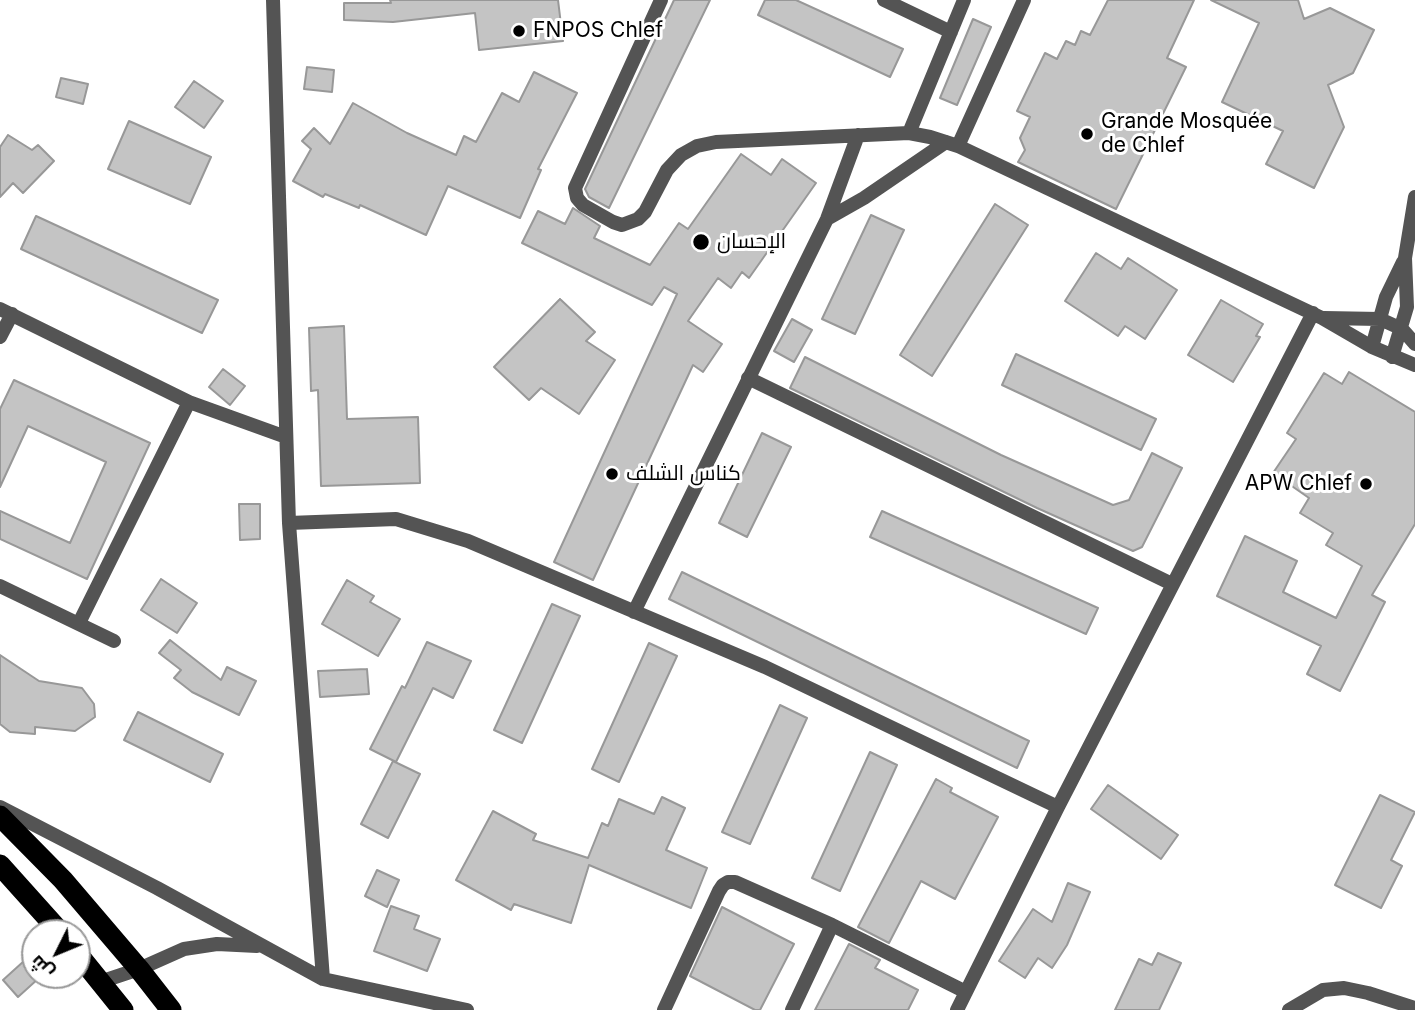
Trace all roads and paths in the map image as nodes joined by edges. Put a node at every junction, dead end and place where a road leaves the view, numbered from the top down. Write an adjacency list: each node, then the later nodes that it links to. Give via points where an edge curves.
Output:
1 (273, 0): 24 (street)
2 (661, 0): 8 (street, via 578,178 577,198 590,211 622,225 638,219 667,170 696,146)
3 (884, 0): 6 (street)
4 (964, 0): 6 (street)
5 (1024, 0): 9 (street)
6 (951, 32): 7 (street)
7 (909, 133): 8 (street); 9 (street)
8 (858, 135): 11 (street)
9 (952, 144): 11 (street); 14 (street)
10 (1415, 197): 12 (street)
11 (827, 219): 22 (street)
12 (1405, 258): 15 (street); 16 (street, via 1407,307)
13 (6, 311): 17 (street); 23 (street)
14 (1318, 316): 15 (street); 19 (street); 26 (street)
15 (1380, 319): 16 (street); 19 (street)
16 (1402, 329): 18 (street); 20 (street)
17 (0, 337)
18 (1415, 344)
19 (1372, 348): 20 (street)
20 (1392, 356): 21 (street)
21 (1415, 365)
22 (748, 378): 26 (street); 28 (street)
23 (189, 402): 24 (street); 29 (street)
24 (286, 437): 25 (street)
25 (289, 523): 28 (street, via 397,519 421,525); 40 (street)
26 (1172, 584): 32 (street)
27 (0, 586): 29 (street)
28 (634, 612): 32 (street, via 765,667)
29 (79, 623): 30 (street)
30 (114, 640)
31 (0, 807): 37 (street)
32 (1058, 807): 42 (street)
33 (0, 816): 38 (highway, via 63,880)
34 (0, 866): 35 (highway)
35 (48, 919)
36 (832, 925): 42 (street); 47 (street, via 728,882 719,891); 48 (street)
37 (259, 946): 38 (street, via 198,946); 40 (street)
38 (139, 969): 41 (street); 45 (highway)
39 (91, 971): 41 (highway)
40 (323, 979): 46 (street)
41 (100, 982): 44 (highway)
42 (966, 992): 49 (street)
43 (1415, 1008): 50 (street, via 1344,988 1323,990)
44 (123, 1010)
45 (171, 1010)
46 (467, 1010)
47 (664, 1010)
48 (792, 1010)
49 (957, 1010)
50 (1289, 1010)

